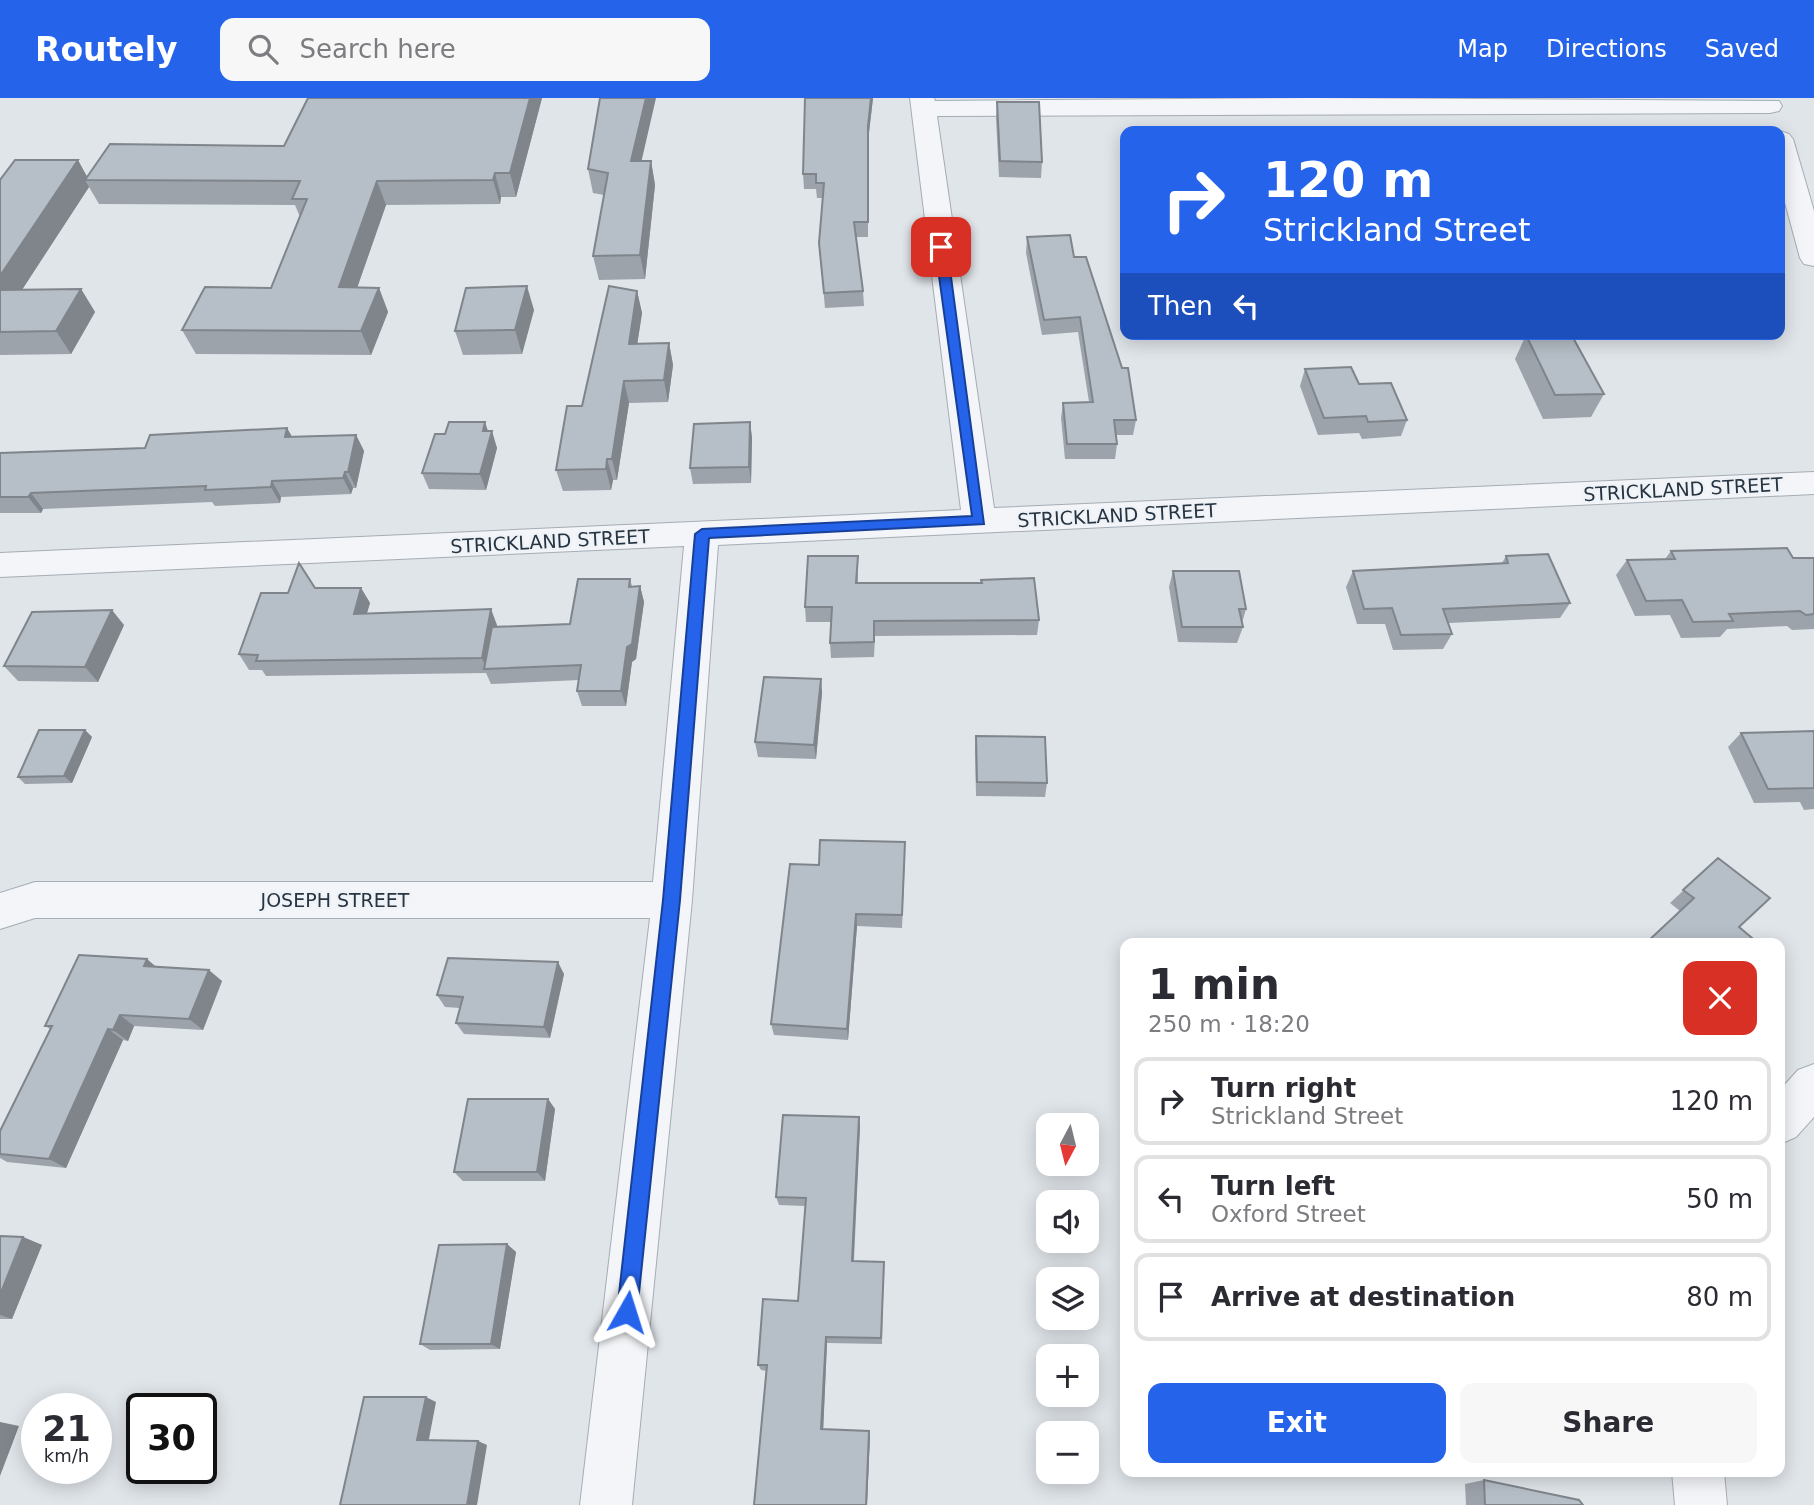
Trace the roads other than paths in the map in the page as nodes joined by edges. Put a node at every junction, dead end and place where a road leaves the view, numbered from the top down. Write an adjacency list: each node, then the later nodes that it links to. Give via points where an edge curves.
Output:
1 (1357, 101): 2 (street); 3 (street)
2 (1769, 102): 4 (street)
3 (922, 104): 8 (street)
4 (1776, 126)
5 (1785, 156): 6 (street)
6 (1814, 258)
7 (1814, 483): 8 (street, STRICKLAND STREET)
8 (979, 521): 9 (street, STRICKLAND STREET)
9 (702, 534): 10 (street, STRICKLAND STREET); 11 (street)
10 (0, 565)
11 (672, 900): 12 (street, JOSEPH STREET, via 35,900); 16 (street)
12 (0, 911)
13 (1814, 1085): 14 (street)
14 (1785, 1117)
15 (1698, 1477): 17 (street)
16 (606, 1505)
17 (1701, 1505)

